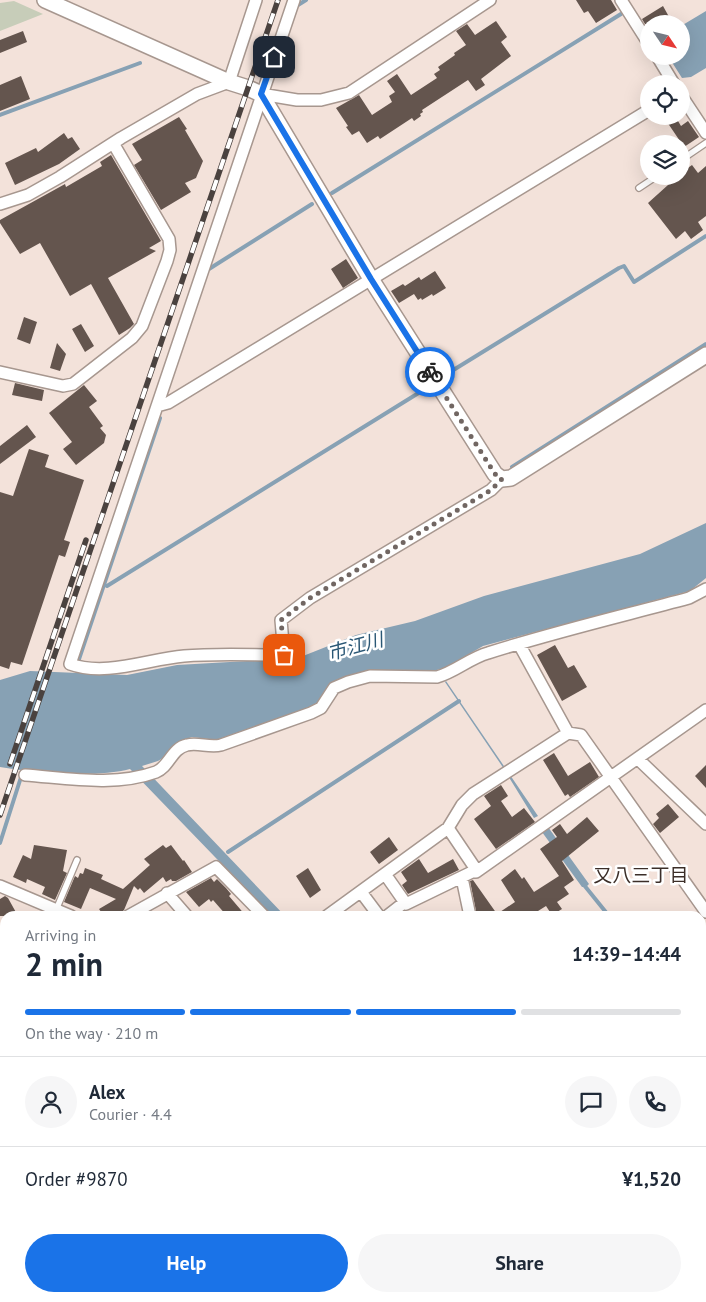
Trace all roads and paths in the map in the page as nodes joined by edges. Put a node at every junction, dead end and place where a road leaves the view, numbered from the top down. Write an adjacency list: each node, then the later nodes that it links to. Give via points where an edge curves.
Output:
1 (45, 0): 7 (street)
2 (256, 0): 7 (street)
3 (294, 0): 8 (street)
4 (490, 0): 8 (street, via 348,93 321,100)
5 (621, 0): 6 (street)
6 (640, 30)
7 (229, 82): 8 (street); 12 (street, via 196,94)
8 (261, 94): 18 (street); 21 (street)
9 (690, 109): 11 (street)
10 (640, 115): 18 (street)
11 (706, 133)
12 (114, 143): 17 (street, via 28,195); 20 (street, via 169,239 167,261 142,326 132,338 74,384 63,386)
13 (706, 143): 14 (lane)
14 (690, 154)
15 (644, 185): 16 (lane)
16 (639, 188)
17 (0, 204)
18 (371, 279): 21 (street); 22 (street, via 495,474)
19 (706, 355): 22 (street, via 510,478)
20 (0, 372)
21 (157, 406): 22 (street, via 70,664 81,668 126,666 183,656 284,655 281,620 310,598 491,490)
22 (502, 479)
23 (706, 589): 24 (street, via 689,598)
24 (519, 644): 26 (street); 28 (street, via 486,653 437,678 370,676 348,682 334,688 322,708 311,713 222,745 188,744 178,749 164,767 135,777 110,780)
25 (706, 710): 27 (street)
26 (568, 733): 29 (street, via 581,736); 31 (street, via 473,794)
27 (638, 759): 29 (street); 30 (street)
28 (25, 775)
29 (609, 777): 33 (street); 48 (street)
30 (706, 824)
31 (448, 828): 33 (street); 34 (street)
32 (77, 860): 40 (lane)
33 (477, 871): 35 (street)
34 (385, 874): 37 (street); 39 (street)
35 (462, 878): 39 (street); 47 (street)
36 (0, 886): 40 (street)
37 (361, 892): 44 (street); 45 (street)
38 (167, 893): 41 (street); 42 (street); 43 (street, via 216,867)
39 (405, 902): 46 (street)
40 (56, 910)
41 (136, 911)
42 (183, 911)
43 (259, 911)
44 (334, 911)
45 (375, 911)
46 (393, 911)
47 (469, 911)
48 (705, 911)

